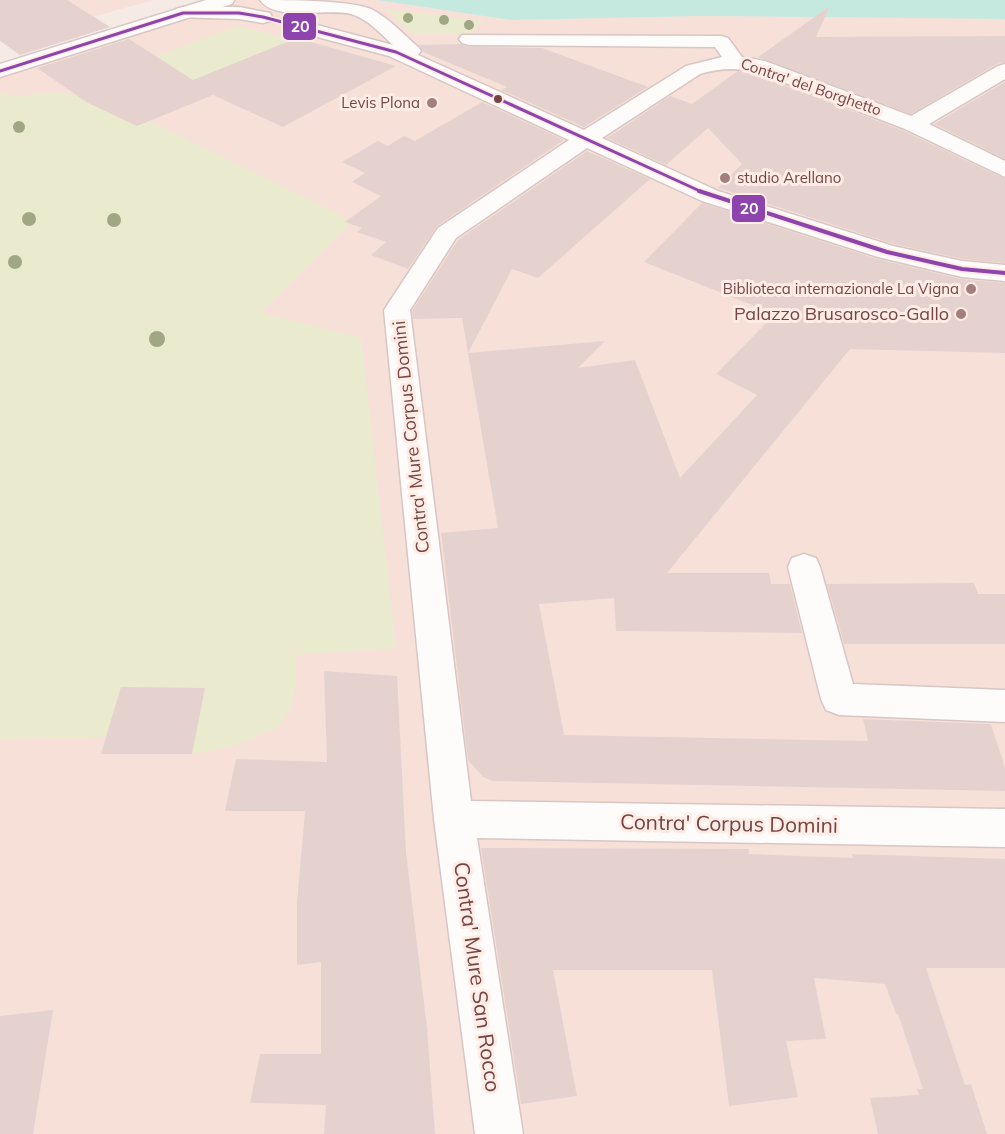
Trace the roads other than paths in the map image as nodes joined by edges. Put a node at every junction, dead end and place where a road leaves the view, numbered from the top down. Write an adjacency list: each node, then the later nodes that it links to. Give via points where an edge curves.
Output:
1 (225, 0): 2 (street)
2 (183, 6): 3 (street); 5 (street); 9 (street)
3 (267, 12): 7 (street, via 313,30 376,46); 7 (street, via 280,4 346,8 364,13)
4 (468, 39): 6 (street, Contra' del Borghetto, via 710,41 721,42)
5 (0, 55)
6 (736, 62): 10 (street, Contra' del Borghetto, via 758,65); 11 (street, Contra' Mure Corpus Domini, via 693,70)
7 (434, 70): 11 (street)
8 (1005, 70): 10 (street)
9 (0, 71)
10 (913, 124): 12 (street, Contra' del Borghetto)
11 (584, 140): 13 (street, via 710,196 887,252 962,269); 16 (street, Contra' Mure Corpus Domini, via 447,233 397,310)
12 (1005, 170)
13 (1005, 273)
14 (804, 567): 15 (street, via 839,699)
15 (1005, 706)
16 (454, 819): 17 (street, Contra' Corpus Domini); 18 (street, Contra' Mure San Rocco)
17 (1005, 828)
18 (499, 1134)

